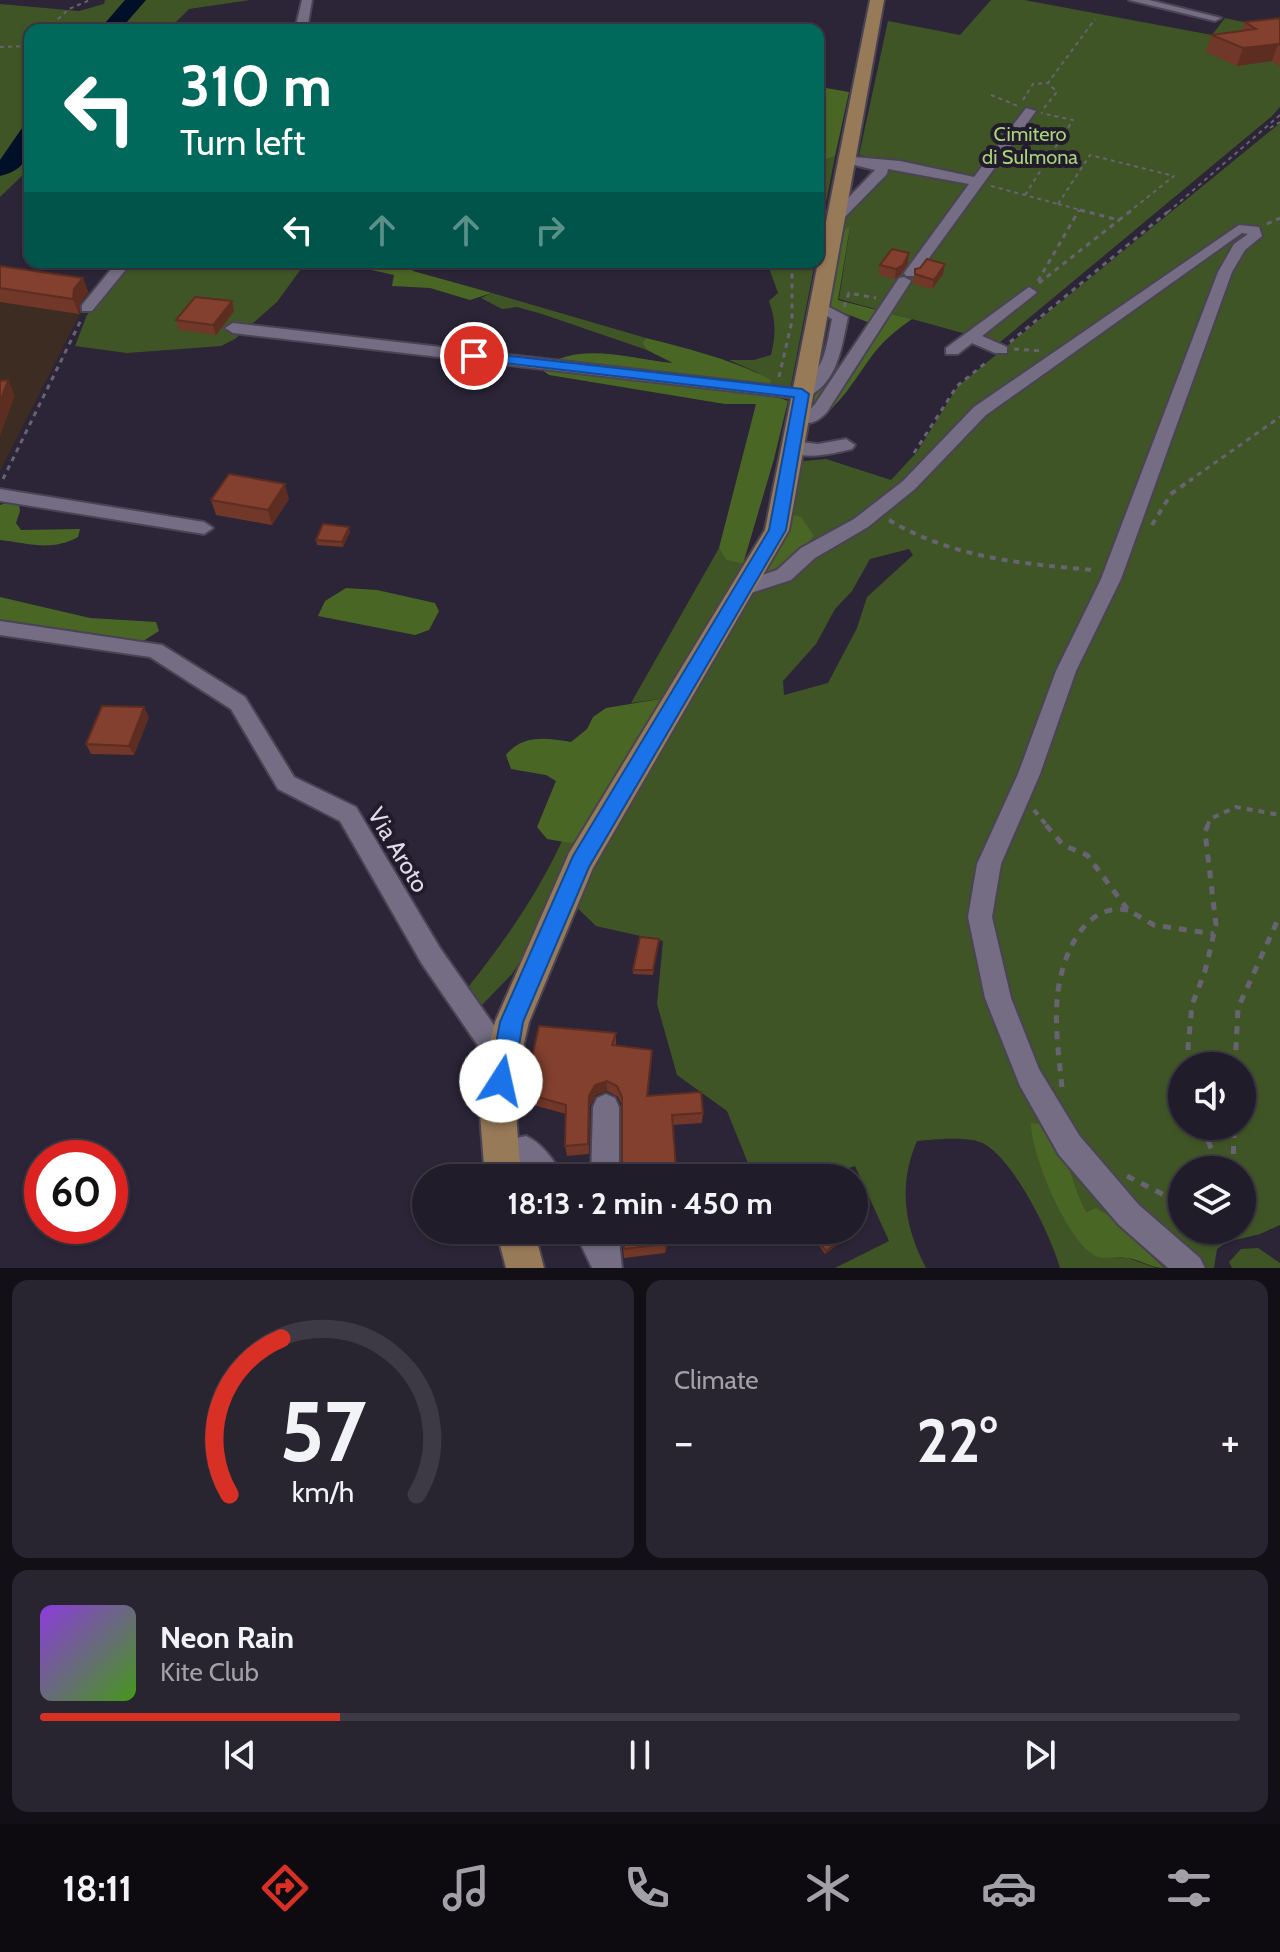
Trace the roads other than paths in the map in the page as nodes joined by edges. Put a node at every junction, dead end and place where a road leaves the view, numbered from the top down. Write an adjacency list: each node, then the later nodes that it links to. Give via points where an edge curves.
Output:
1 (307, 0): 5 (street)
2 (877, 0): 7 (main road)
3 (1134, 0): 4 (street)
4 (1215, 18)
5 (302, 24)
6 (1030, 111): 9 (street)
7 (847, 159): 8 (street); 10 (main road)
8 (879, 165): 9 (street); 10 (street, via 882,171)
9 (977, 182): 18 (street, via 812,418)
10 (837, 217): 18 (main road, via 829,311)
11 (120, 268): 13 (street)
12 (1029, 292): 15 (street)
13 (87, 308)
14 (233, 328): 18 (street, via 776,391)
15 (972, 337): 16 (street); 17 (street)
16 (1004, 348)
17 (952, 351)
18 (801, 400): 20 (main road)
19 (846, 445): 20 (street)
20 (792, 447): 23 (main road, via 777,530)
21 (0, 495): 22 (street)
22 (204, 528)
23 (745, 588): 25 (main road, via 580,862 512,1022); 36 (street, via 784,575 808,553 871,515 909,485 980,411 1239,229 1254,230 1255,236 1239,247 1225,272 1114,572 1066,671 989,864 980,917 998,998 1029,1077 1069,1145 1129,1215)
24 (0, 628): 25 (street, Via Aroto, via 155,650 238,703 286,783 348,814 431,956)
25 (503, 1060): 27 (main road)
26 (606, 1107): 30 (street)
27 (501, 1164)
28 (504, 1164): 29 (street, via 526,1150)
29 (538, 1164)
30 (605, 1164)
31 (519, 1244): 35 (main road)
32 (595, 1244): 34 (street)
33 (605, 1244): 34 (street)
34 (606, 1265)
35 (525, 1268)
36 (1190, 1268)

